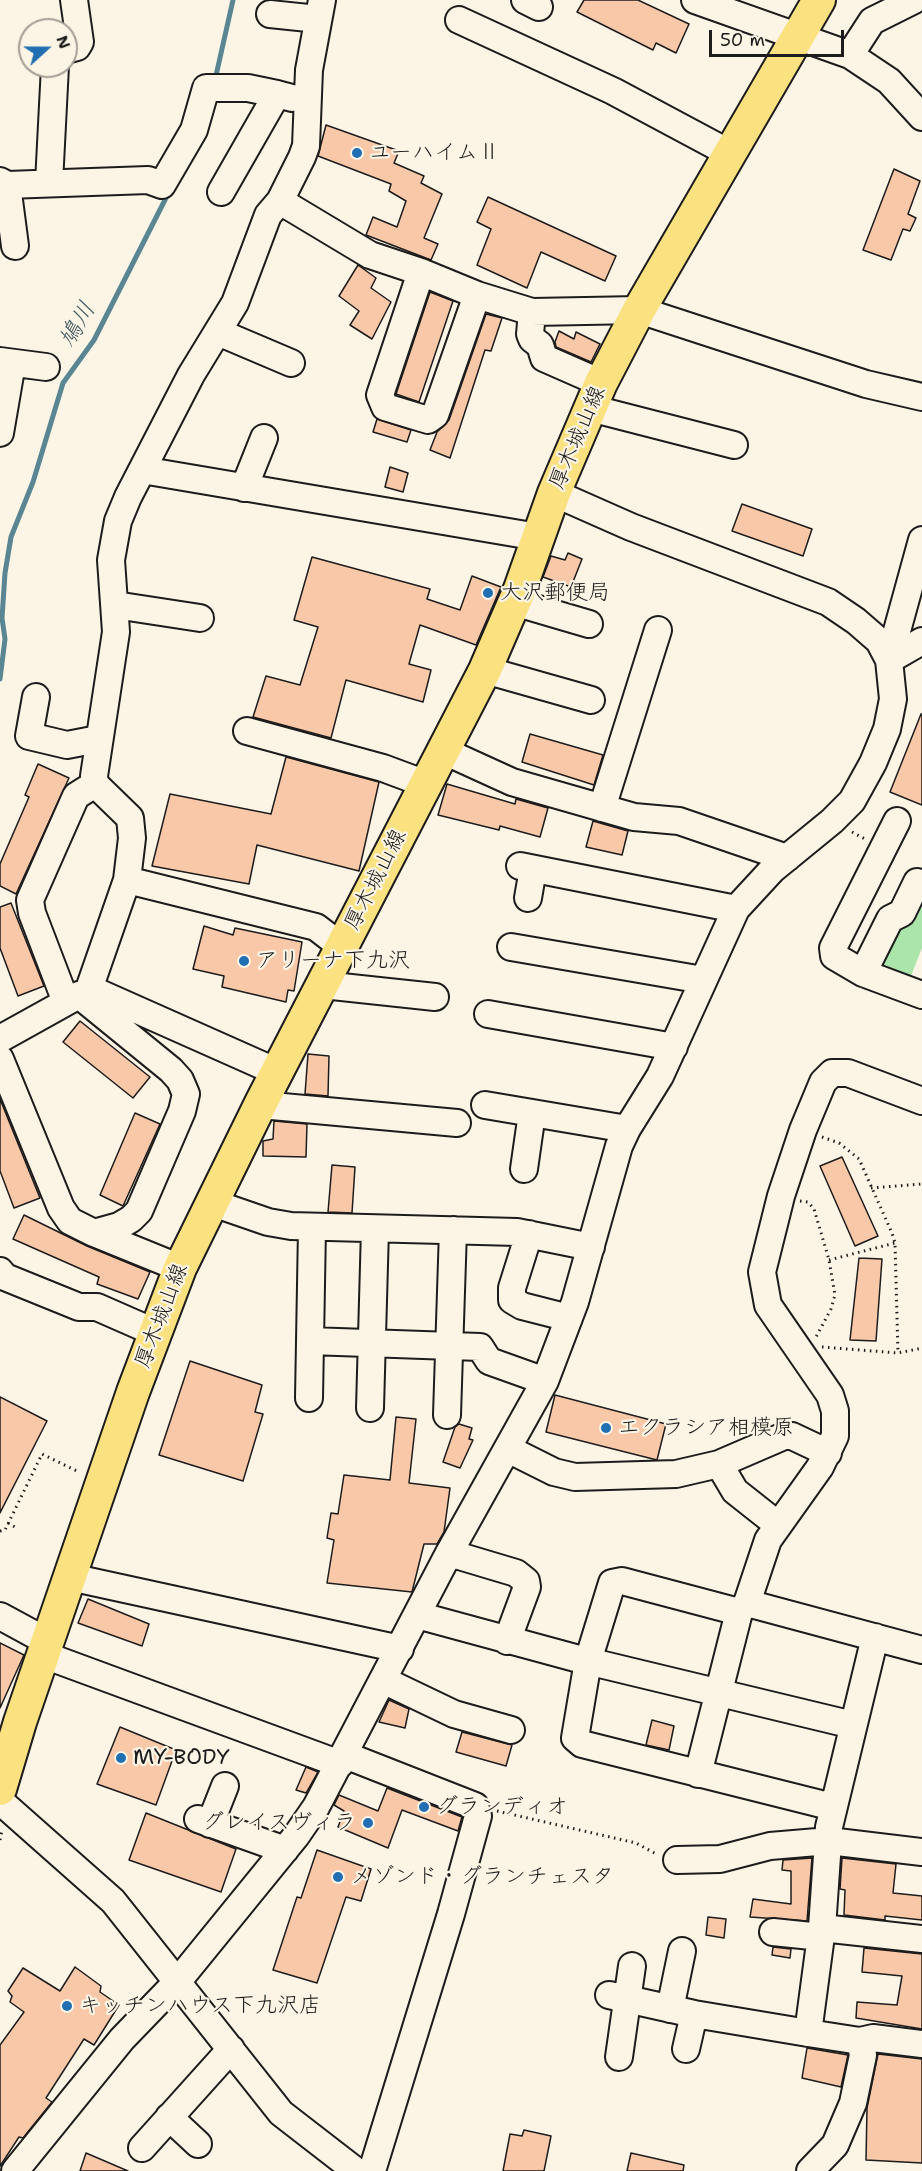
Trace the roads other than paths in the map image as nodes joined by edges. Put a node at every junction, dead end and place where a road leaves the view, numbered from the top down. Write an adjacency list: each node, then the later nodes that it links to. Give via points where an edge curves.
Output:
1 (74, 0): 7 (street)
2 (695, 0): 10 (street)
3 (819, 0): 10 (main road, 厚木城山線)
4 (914, 0): 12 (street, via 872,21)
5 (320, 9): 6 (street); 15 (street, via 309,70)
6 (270, 14)
7 (77, 18)
8 (459, 20): 17 (street, via 614,90)
9 (78, 28): 11 (street)
10 (797, 36): 12 (street); 17 (main road, 厚木城山線)
11 (78, 45)
12 (850, 55): 16 (street, via 889,81)
13 (54, 78): 19 (street)
14 (277, 94): 15 (street); 19 (street, via 249,88 213,88 162,185 148,180); 20 (street)
15 (309, 103): 21 (street, via 306,146)
16 (922, 117)
17 (729, 153): 25 (main road, 厚木城山線)
18 (3, 183): 19 (street); 22 (street)
19 (50, 183)
20 (232, 185)
21 (280, 201): 23 (street, via 370,255); 27 (street, via 268,215 235,303)
22 (15, 246)
23 (422, 272): 24 (street); 24 (street, via 380,395 385,407 428,420 435,415)
24 (477, 295): 26 (street)
25 (639, 309): 26 (street); 31 (main road, 厚木城山線); 32 (street, via 867,384)
26 (532, 312): 31 (street, via 530,334 540,345 544,358)
27 (219, 332): 29 (street); 36 (street, via 190,375)
28 (6, 362): 30 (street); 33 (street)
29 (291, 363)
30 (46, 367)
31 (595, 395): 35 (street); 38 (main road, 厚木城山線)
32 (922, 397)
33 (0, 433)
34 (264, 438): 37 (street)
35 (734, 445)
36 (142, 470): 37 (street); 42 (street, via 118,521 111,560)
37 (244, 488): 39 (street)
38 (554, 493): 39 (main road, 厚木城山線); 47 (street, via 631,527 828,602 868,630)
39 (538, 537): 41 (main road, 厚木城山線)
40 (922, 540): 47 (street)
41 (514, 602): 44 (street); 48 (main road, 厚木城山線)
42 (115, 605): 43 (street); 52 (street, via 116,632)
43 (200, 618)
44 (589, 624)
45 (658, 630): 56 (street)
46 (922, 641): 47 (street)
47 (889, 660): 58 (street, via 893,699 887,729 863,783 832,821)
48 (485, 670): 50 (street); 53 (main road, 厚木城山線)
49 (36, 697): 52 (street, via 29,736 67,745)
50 (591, 700)
51 (247, 731): 55 (street, via 383,768)
52 (98, 739): 54 (street)
53 (444, 751): 55 (main road, 厚木城山線); 56 (street, via 512,782)
54 (95, 784): 59 (street, via 130,818); 69 (street, via 76,796 30,900 32,913)
55 (426, 784): 63 (main road, 厚木城山線)
56 (602, 808): 58 (street, via 634,817 679,821)
57 (894, 836): 65 (street, via 833,948 840,962)
58 (787, 858): 62 (street)
59 (127, 880): 63 (street, via 316,927); 69 (street)
60 (917, 893): 65 (street, via 902,913 890,919)
61 (528, 898): 62 (street, via 526,867)
62 (736, 909): 66 (street)
63 (342, 947): 67 (main road, 厚木城山線)
64 (511, 947): 66 (street)
65 (863, 973): 68 (street)
66 (703, 980): 73 (street)
67 (323, 985): 70 (street); 75 (main road, 厚木城山線)
68 (922, 995)
69 (77, 996): 72 (street); 75 (street, via 97,992); 87 (street, via 171,1070 186,1094 139,1211 119,1226)
70 (435, 997)
71 (488, 1014): 73 (street)
72 (0, 1039)
73 (674, 1047): 81 (street)
74 (0, 1059): 87 (street, via 61,1208 70,1221)
75 (277, 1072): 76 (main road, 厚木城山線)
76 (262, 1101): 80 (street, via 272,1106); 83 (main road, 厚木城山線)
77 (922, 1101): 102 (street, via 848,1072 832,1074 823,1082 803,1130 765,1252 762,1272 768,1305 830,1395 836,1419)
78 (485, 1105): 79 (street)
79 (531, 1113): 81 (street); 82 (street)
80 (457, 1123)
81 (627, 1129): 89 (street)
82 (524, 1169)
83 (210, 1203): 84 (street, via 268,1222); 90 (main road, 厚木城山線)
84 (312, 1228): 85 (street); 94 (street)
85 (375, 1229): 86 (street); 95 (street)
86 (453, 1230): 88 (street); 96 (street)
87 (94, 1233): 90 (street)
88 (529, 1234): 89 (street); 92 (street, via 512,1300)
89 (591, 1247): 92 (street)
90 (180, 1268): 93 (main road, 厚木城山線)
91 (0, 1271): 93 (street, via 5,1277 79,1307 97,1306)
92 (569, 1318): 97 (street)
93 (154, 1332): 106 (main road, 厚木城山線)
94 (310, 1341): 95 (street); 98 (street)
95 (373, 1343): 96 (street); 99 (street)
96 (449, 1345): 97 (street, via 480,1347 489,1361); 100 (street)
97 (545, 1381): 101 (street)
98 (309, 1398)
99 (370, 1408)
100 (447, 1415)
101 (508, 1449): 103 (street, via 575,1478 658,1477); 105 (street)
102 (828, 1453): 103 (street, via 784,1436); 104 (street)
103 (719, 1464): 104 (street, via 735,1491)
104 (778, 1525): 107 (street)
105 (449, 1553): 108 (street); 111 (street, via 516,1573 526,1581)
106 (70, 1577): 112 (main road, 厚木城山線); 113 (street)
107 (743, 1607): 110 (street); 115 (street, via 617,1581 609,1588); 117 (street)
108 (417, 1614): 111 (street); 113 (street)
109 (0, 1616): 112 (street)
110 (875, 1637): 114 (street); 118 (street)
111 (507, 1641): 115 (street)
112 (46, 1648): 120 (street); 123 (main road, 厚木城山線)
113 (400, 1649): 116 (street)
114 (922, 1650)
115 (588, 1661): 117 (street); 121 (street, via 575,1734 578,1742)
116 (383, 1680): 119 (street, via 454,1714); 120 (street)
117 (719, 1692): 118 (street); 121 (street)
118 (853, 1725): 125 (street)
119 (511, 1730)
120 (343, 1760): 128 (street); 149 (street, via 475,1806 478,1816 452,1914)
121 (698, 1774): 125 (street)
122 (225, 1786): 128 (street, via 204,1822)
123 (0, 1789)
124 (0, 1801): 135 (street, via 114,1901)
125 (833, 1807): 126 (street)
126 (829, 1841): 127 (street); 129 (street, via 770,1846 720,1859); 131 (street)
127 (921, 1847)
128 (285, 1850): 135 (street)
129 (677, 1860)
130 (772, 1932): 131 (street)
131 (821, 1933): 132 (street); 138 (street)
132 (922, 1939)
133 (682, 1951): 137 (street)
134 (632, 1966): 136 (street)
135 (178, 1981): 141 (street); 147 (street, via 122,2039)
136 (617, 1997): 137 (street); 143 (street)
137 (682, 2011): 138 (street); 142 (street)
138 (808, 2033): 139 (street)
139 (860, 2041): 140 (street, via 873,2037); 150 (street, via 863,2055 853,2103 835,2145)
140 (922, 2044)
141 (231, 2049): 144 (street); 148 (street, via 282,2113)
142 (686, 2049)
143 (619, 2057)
144 (169, 2117): 145 (street); 146 (street)
145 (198, 2144)
146 (142, 2148)
147 (15, 2171)
148 (356, 2171)
149 (372, 2171)
150 (810, 2171)

